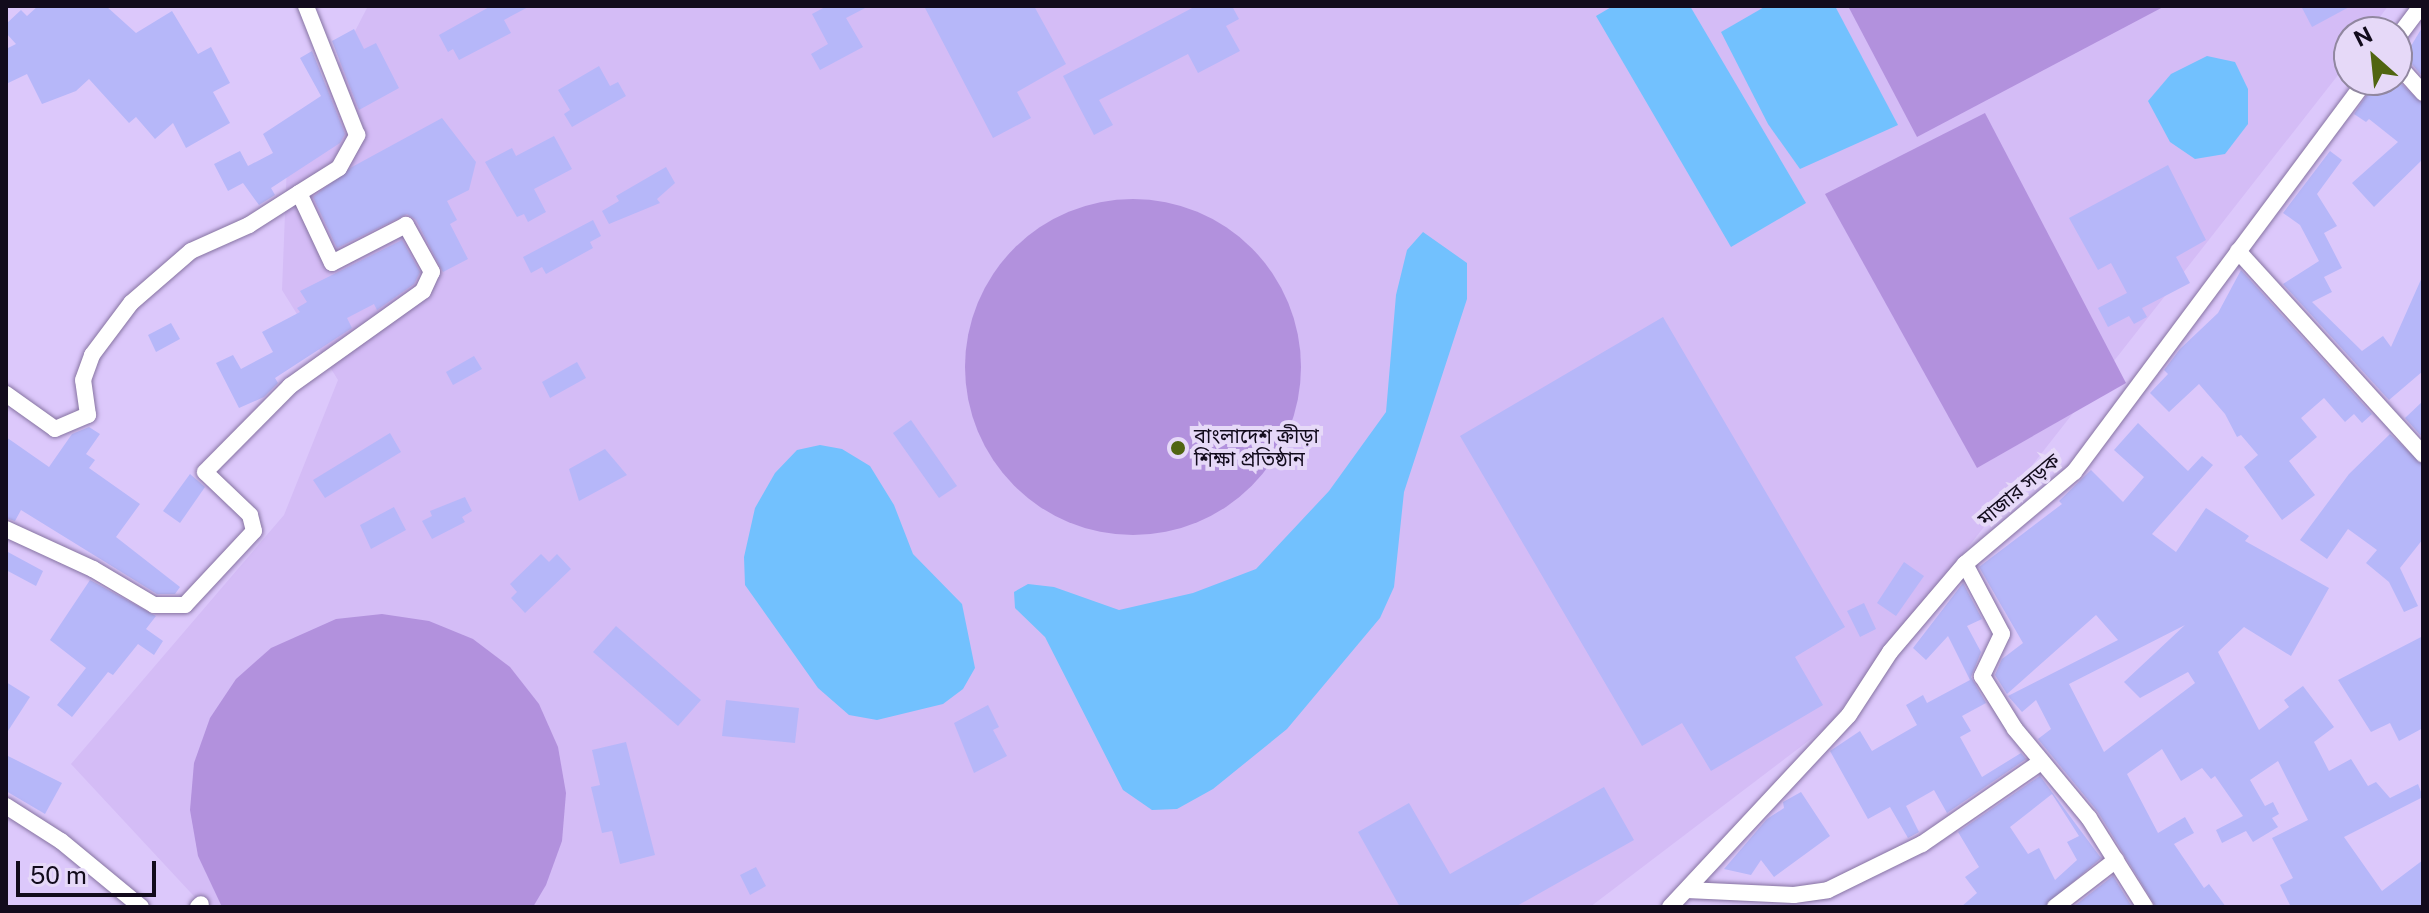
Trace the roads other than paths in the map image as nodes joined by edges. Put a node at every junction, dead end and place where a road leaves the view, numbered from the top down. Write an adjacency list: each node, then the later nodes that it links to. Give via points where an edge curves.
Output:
1 (306, 6): 3 (street, via 357,135 339,168)
2 (2354, 96): 4 (street, মাজার সড়ক)
3 (299, 193): 5 (street, via 249,225 191,251 131,303 92,355 83,380 88,415 55,429); 7 (street, via 332,263 406,225 432,272 423,291 290,386 205,472 250,515 254,531 228,562 185,605 154,605 93,569)
4 (2238, 251): 6 (street); 8 (street, মাজার সড়ক, via 2074,472)
5 (6, 394)
6 (2423, 454)
7 (6, 529)
8 (1965, 564): 9 (street, via 2002,634 1982,676); 12 (street, মাজার সড়ক, via 1890,652 1849,715)
9 (2041, 762): 11 (street, via 2089,818); 12 (street, via 1922,844 1828,890 1794,895)
10 (6, 806): 13 (street, via 61,841)
11 (2116, 860): 15 (street); 16 (street)
12 (1687, 890): 14 (street, মাজার সড়ক)
13 (141, 907)
14 (1670, 907)
15 (2055, 907)
16 (2145, 907)

